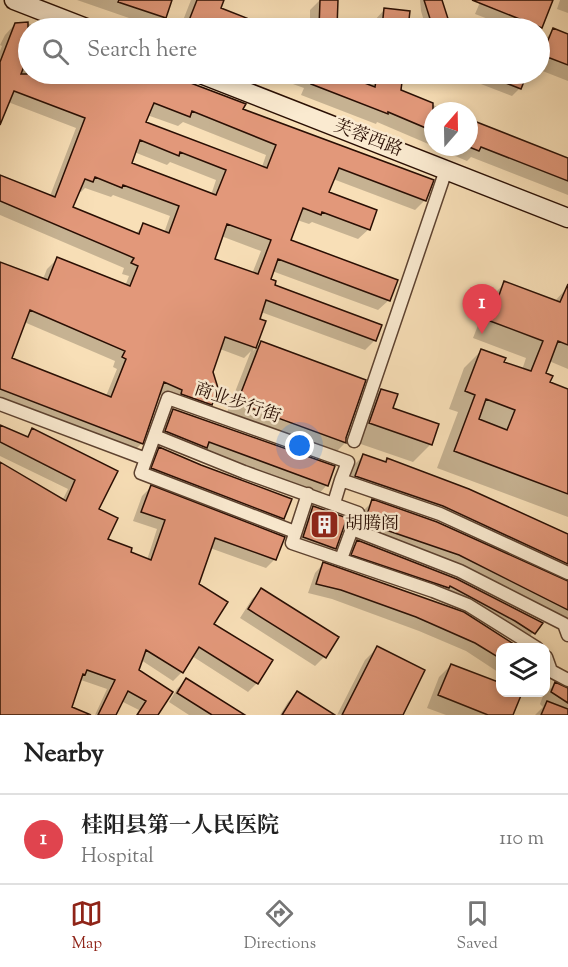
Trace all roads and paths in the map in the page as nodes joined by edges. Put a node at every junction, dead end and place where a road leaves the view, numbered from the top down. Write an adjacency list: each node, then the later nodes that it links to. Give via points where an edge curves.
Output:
1 (14, 0): 2 (street)
2 (60, 18)
3 (227, 84): 4 (street, 芙蓉西路)
4 (446, 170): 5 (street, 芙蓉西路); 8 (street)
5 (568, 218)
6 (0, 404): 9 (street)
7 (154, 436): 9 (street, 商业步行街); 10 (street, 商业步行街, via 168,398 348,462); 11 (street)
8 (354, 441)
9 (146, 459): 14 (street, via 141,473)
10 (341, 480): 12 (street, 商业步行街); 16 (street, via 440,514)
11 (308, 494): 12 (street); 14 (street)
12 (334, 503): 13 (street, via 358,513)
13 (352, 529): 15 (street); 17 (street, via 460,571)
14 (295, 532): 15 (street, via 292,543)
15 (341, 559): 18 (street, via 468,605)
16 (568, 573)
17 (567, 627)
18 (529, 643)
19 (550, 668): 20 (street)
20 (568, 680)

